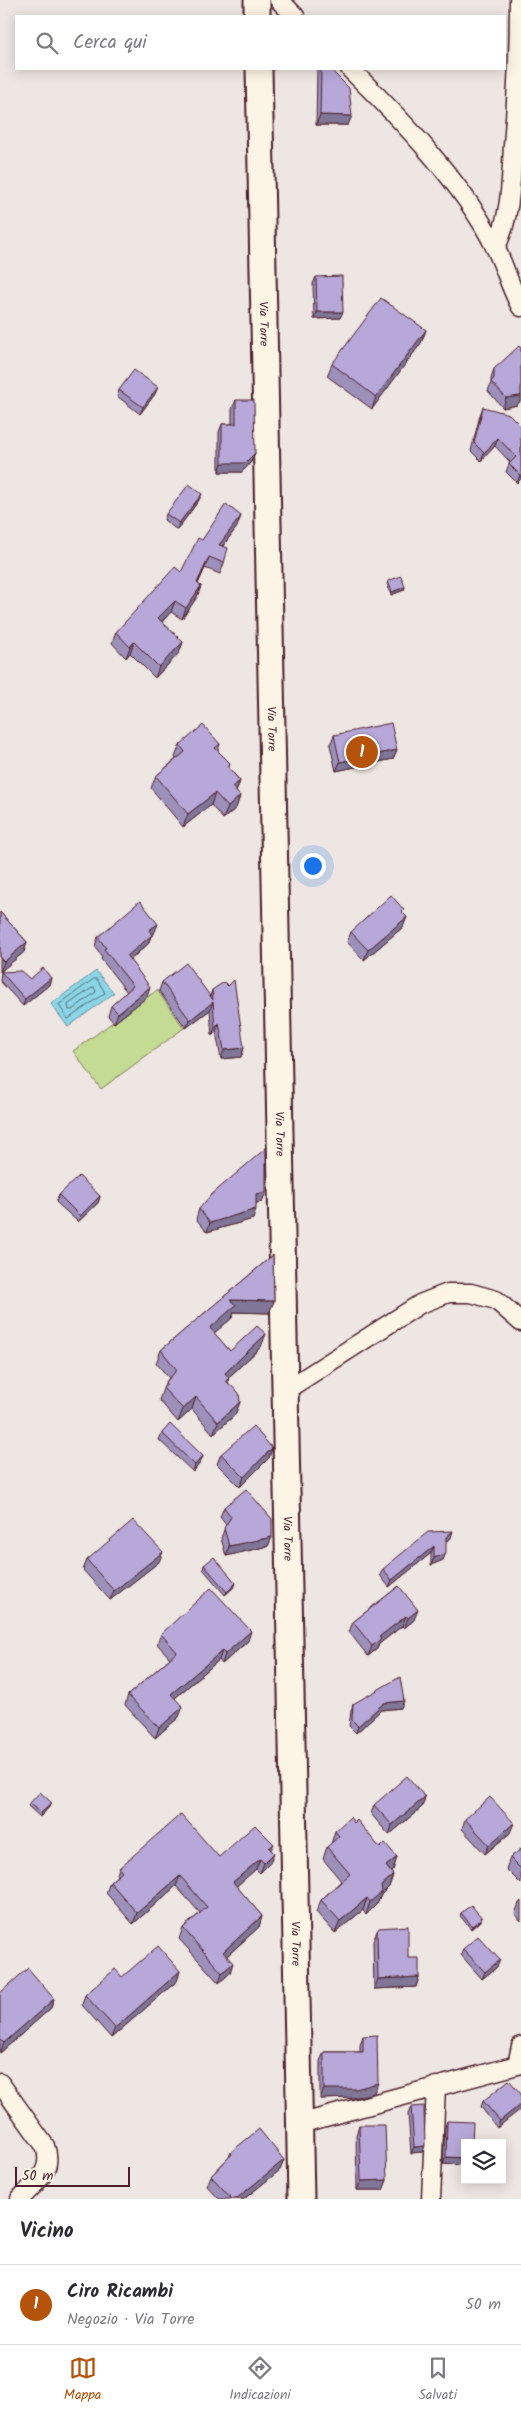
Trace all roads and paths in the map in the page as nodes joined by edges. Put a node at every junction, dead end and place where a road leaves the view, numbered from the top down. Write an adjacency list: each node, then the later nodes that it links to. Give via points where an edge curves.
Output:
1 (257, 0): 4 (main road)
2 (279, 0): 5 (street)
3 (519, 0): 8 (street, via 519,64 510,196 504,231)
4 (257, 15)
5 (295, 15)
6 (259, 70): 11 (main road, Via Torre)
7 (351, 70): 8 (street, via 444,170)
8 (496, 247): 9 (street)
9 (521, 307)
10 (521, 1322): 11 (street, via 496,1300 471,1293 448,1293 420,1304)
11 (283, 1392): 16 (main road, Via Torre)
12 (521, 2046): 13 (street)
13 (519, 2064): 15 (street)
14 (0, 2083): 17 (street, via 45,2146 49,2157 47,2170)
15 (436, 2086): 16 (street); 19 (street)
16 (299, 2124): 18 (main road, Via Torre)
17 (20, 2199)
18 (300, 2199)
19 (431, 2199)

